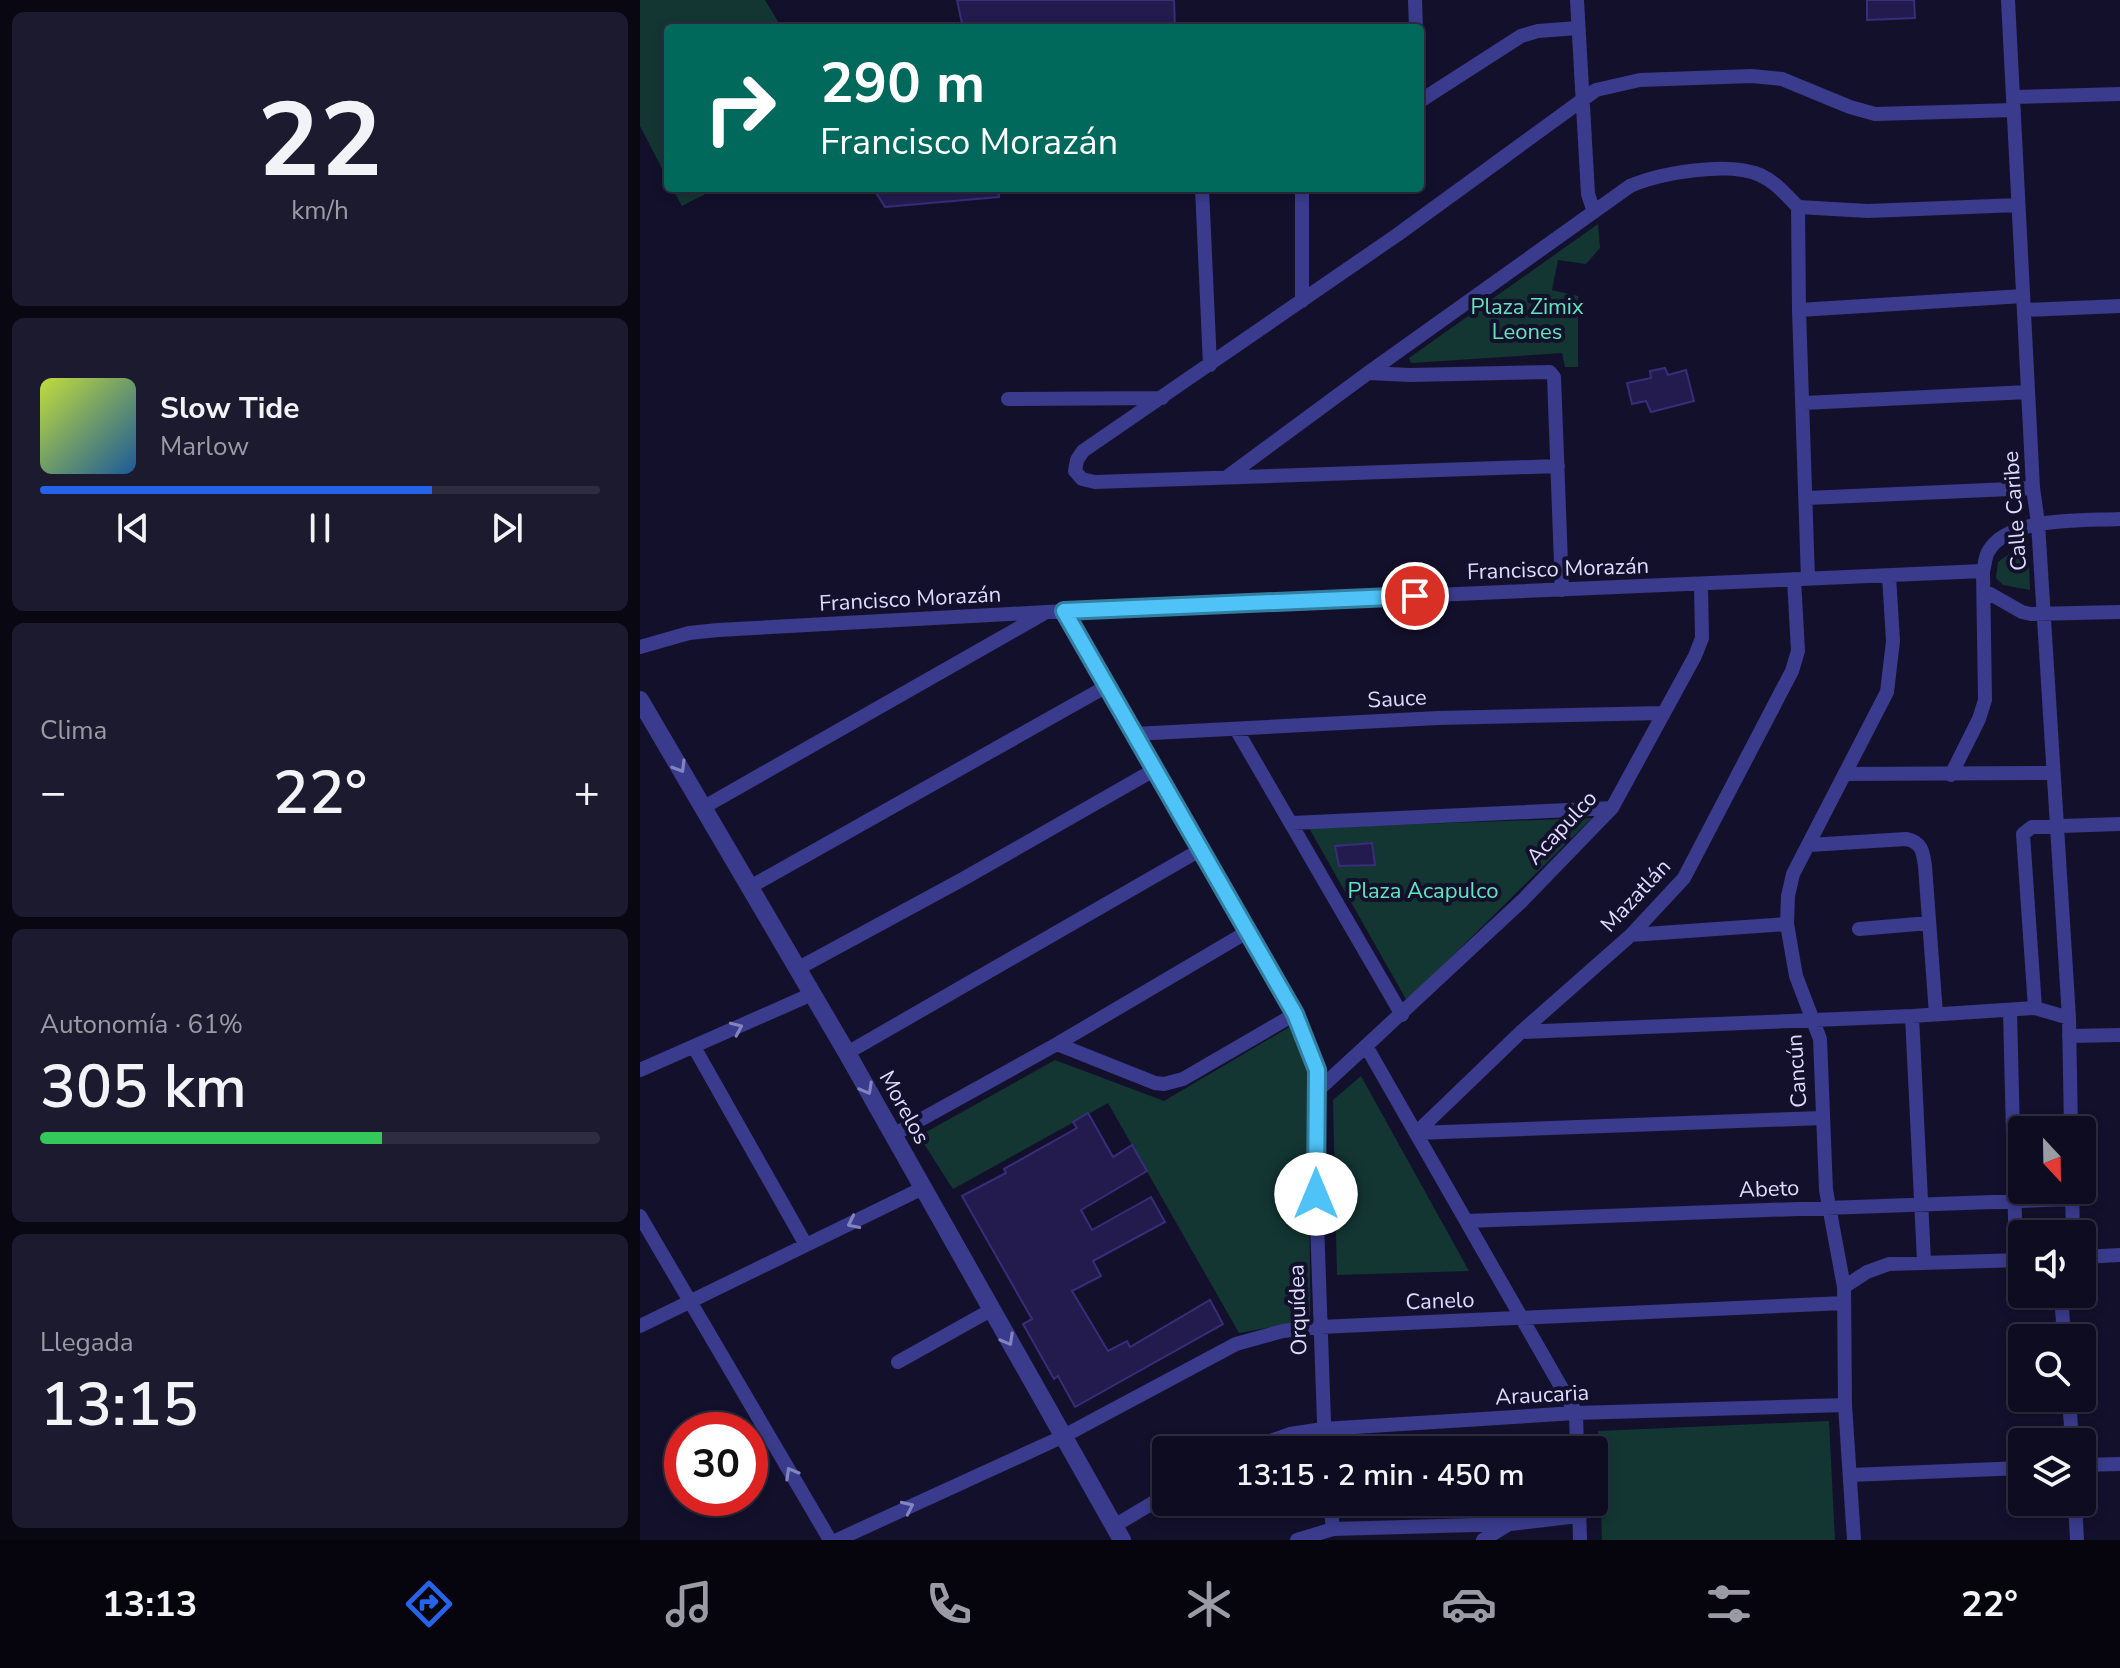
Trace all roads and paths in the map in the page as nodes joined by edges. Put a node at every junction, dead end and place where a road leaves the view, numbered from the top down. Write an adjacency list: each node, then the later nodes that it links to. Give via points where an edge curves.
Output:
1 (1415, 0): 4 (street)
2 (1577, 0): 5 (street)
3 (2008, 0): 9 (street, Calle Caribe)
4 (1416, 24)
5 (1578, 28): 7 (street, via 1521,36); 8 (street)
6 (2120, 94): 9 (street)
7 (1424, 98)
8 (1581, 103): 9 (street, via 1614,84 1721,75 1782,79 1875,114); 14 (street); 15 (street)
9 (2014, 103): 12 (street, Calle Caribe)
10 (1202, 192): 19 (street)
11 (1302, 192): 15 (street)
12 (2018, 205): 13 (street, via 1868,211); 16 (street, Calle Caribe)
13 (1798, 207): 14 (street, via 1775,183 1741,169 1651,177); 18 (street, Mazatlán)
14 (1594, 212): 20 (street)
15 (1302, 301): 19 (street)
16 (2023, 303): 17 (street); 18 (street); 21 (street, Calle Caribe)
17 (2120, 306)
18 (1799, 310): 24 (street, Mazatlán)
19 (1210, 365): 22 (street)
20 (1368, 373): 25 (street, via 1550,372); 26 (street)
21 (2028, 392): 24 (street); 27 (street, Calle Caribe)
22 (1162, 398): 23 (street); 26 (street, via 1083,451 1075,471 1095,482)
23 (1008, 399)
24 (1804, 403): 28 (street, Mazatlán)
25 (1558, 466): 26 (street); 35 (street)
26 (1227, 477)
27 (2033, 488): 28 (street); 30 (street, Calle Caribe)
28 (1807, 498): 33 (street, Mazatlán)
29 (2120, 519): 30 (street)
30 (2038, 523): 31 (street, via 1989,550); 40 (street, Calle Caribe)
31 (1983, 571): 32 (street, Francisco Morazán); 36 (street)
32 (1889, 576): 33 (street, Francisco Morazán); 49 (street, Cancún, via 1893,641 1887,692)
33 (1801, 579): 34 (street, Francisco Morazán); 63 (street, Mazatlán, via 1798,651 1792,671 1684,878)
34 (1701, 585): 35 (street, Francisco Morazán); 44 (street, Acapulco, via 1702,638)
35 (1562, 590): 37 (street, Francisco Morazán)
36 (1985, 591): 40 (street, via 2022,612); 50 (street, via 1985,700)
37 (1064, 611): 38 (street, Francisco Morazán); 42 (street, Orquídea)
38 (1047, 612): 41 (street, Francisco Morazán, via 718,630); 51 (street)
39 (2120, 612): 40 (street)
40 (2043, 615): 48 (street, Calle Caribe)
41 (640, 647)
42 (1107, 686): 46 (street, Orquídea); 58 (street)
43 (640, 700): 51 (street, Morelos, one-way to 51)
44 (1663, 713): 45 (street, Sauce); 52 (street, Acapulco)
45 (1236, 729): 46 (street, Sauce); 53 (street)
46 (1134, 734): 47 (street, Orquídea)
47 (1154, 770): 57 (street, Orquídea); 64 (street)
48 (2052, 773): 50 (street); 55 (street, Calle Caribe)
49 (1845, 774): 50 (street); 56 (street, Cancún)
50 (1951, 775)
51 (704, 807): 58 (street, Morelos)
52 (1612, 808): 53 (street); 70 (street, Acapulco)
53 (1292, 823): 70 (street)
54 (2120, 824): 55 (street)
55 (2055, 827): 66 (street, via 2032,827 2023,834); 72 (street, Calle Caribe)
56 (1809, 845): 59 (street, via 1915,841 1925,866); 60 (street, Cancún, via 1793,874)
57 (1200, 850): 62 (street, Orquídea); 80 (street)
58 (750, 887): 64 (street, Morelos)
59 (1929, 923): 61 (street); 69 (street)
60 (1787, 924): 63 (street); 73 (street, Cancún, via 1796,976)
61 (1859, 929)
62 (1247, 932): 68 (street, Orquídea); 77 (street)
63 (1631, 935): 74 (street, Mazatlán)
64 (797, 969): 65 (street, Morelos)
65 (812, 994): 79 (street, one-way to 65); 80 (street, Morelos)
66 (2035, 1008): 67 (street); 72 (street)
67 (2010, 1010): 69 (street); 83 (street)
68 (1295, 1014): 77 (street, via 1183,1079 1164,1084); 82 (street, Orquídea, via 1317,1070)
69 (1936, 1014): 71 (street)
70 (1402, 1015): 78 (street, Acapulco)
71 (1912, 1016): 73 (street); 90 (street)
72 (2069, 1018): 76 (street, Calle Caribe)
73 (1813, 1019): 74 (street); 85 (street, Cancún, via 1820,1039)
74 (1521, 1032): 86 (street, Mazatlán)
75 (2120, 1035): 76 (street)
76 (2069, 1036): 84 (street, Calle Caribe)
77 (1057, 1044): 87 (street)
78 (1366, 1046): 82 (street, Acapulco); 86 (street)
79 (694, 1047): 81 (street); 94 (street)
80 (847, 1053): 87 (street, Morelos, one-way to 87)
81 (640, 1070)
82 (1316, 1092): 105 (street, Orquídea)
83 (2011, 1116)
84 (2071, 1116)
85 (1822, 1118): 86 (street); 91 (street, Cancún)
86 (1416, 1133): 93 (street)
87 (893, 1135): 88 (street, Morelos)
88 (923, 1188): 94 (street, one-way to 94); 102 (street, Morelos)
89 (2008, 1203): 90 (street, Abeto)
90 (1921, 1205): 91 (street, Abeto); 98 (street)
91 (1831, 1208): 93 (street, Abeto); 99 (street, Cancún)
92 (640, 1216): 100 (street)
93 (1467, 1221): 103 (street)
94 (806, 1245): 100 (street)
95 (2120, 1255): 96 (street)
96 (2096, 1256)
97 (2008, 1260): 98 (street)
98 (1924, 1261): 99 (street, via 1889,1264)
99 (1844, 1287): 101 (street, Cancún)
100 (690, 1301): 104 (street); 126 (street, one-way to 100)
101 (1844, 1303): 103 (street, Canelo); 107 (street, Cancún)
102 (991, 1310): 106 (street); 113 (street, Morelos, one-way to 113)
103 (1522, 1319): 105 (street, Canelo); 108 (street)
104 (640, 1326)
105 (1320, 1327): 109 (street, Orquídea); 113 (street, Canelo, via 1236,1344)
106 (898, 1362)
107 (1845, 1405): 108 (street, Araucaria); 117 (street, Cancún)
108 (1576, 1413): 109 (street, Araucaria); 112 (street)
109 (1323, 1429): 110 (street, Araucaria); 111 (street, Orquídea)
110 (1284, 1436)
111 (1324, 1436)
112 (1577, 1436)
113 (1062, 1437): 125 (street, Morelos); 127 (street, Canelo, one-way to 113)
114 (2120, 1464): 115 (street)
115 (2096, 1465)
116 (2008, 1469): 117 (street)
117 (1850, 1475): 131 (street, Cancún)
118 (1152, 1506): 125 (street)
119 (1332, 1516): 124 (street)
120 (1547, 1516): 123 (street)
121 (1579, 1516): 130 (street)
122 (2076, 1516): 132 (street)
123 (1510, 1524): 124 (street); 129 (street)
124 (1333, 1529): 128 (street)
125 (1118, 1533)
126 (830, 1540)
127 (837, 1540)
128 (1297, 1540)
129 (1483, 1540)
130 (1580, 1540)
131 (1854, 1540)
132 (2077, 1540)

